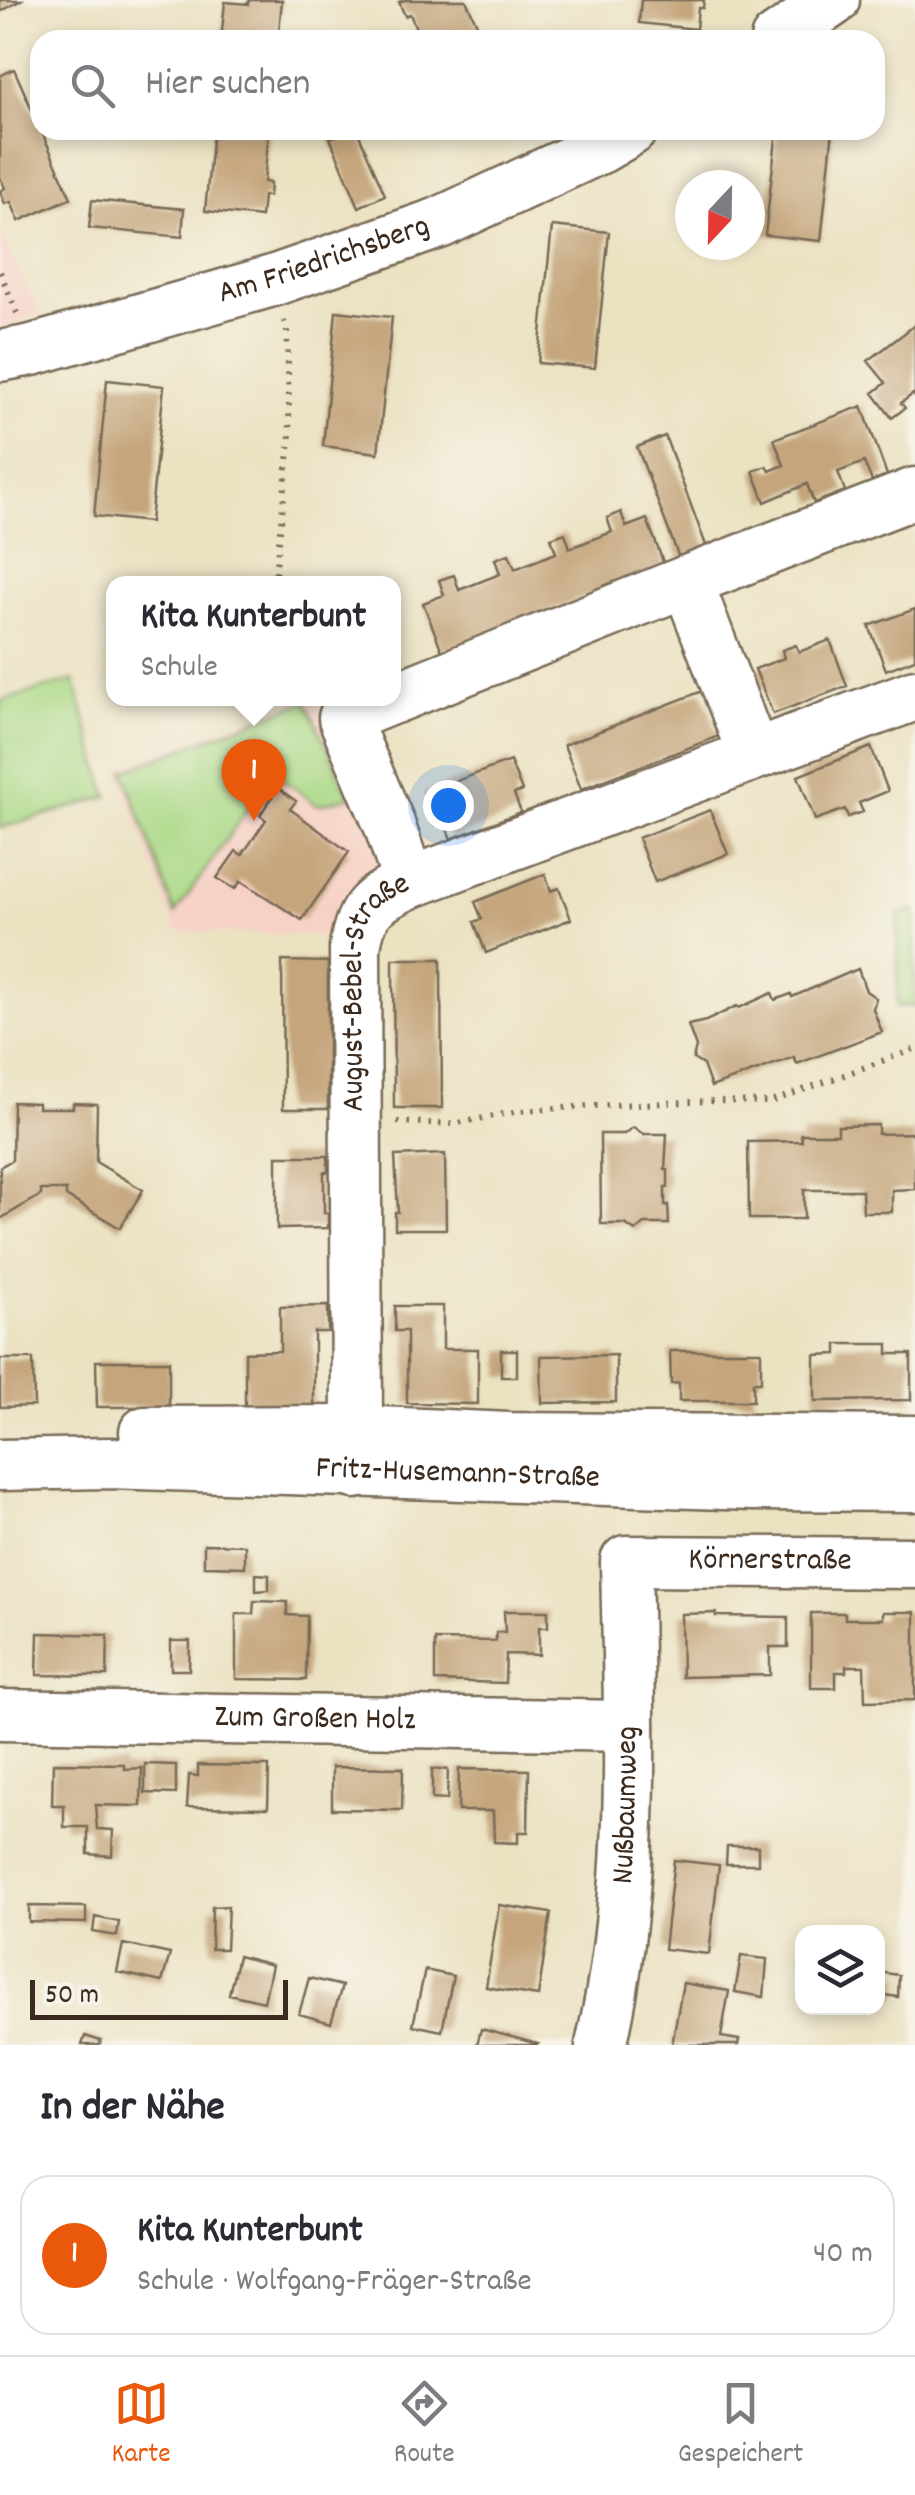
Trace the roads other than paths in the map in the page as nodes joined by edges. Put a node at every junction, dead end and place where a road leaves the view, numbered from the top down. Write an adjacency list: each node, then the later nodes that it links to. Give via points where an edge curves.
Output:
1 (834, 0): 2 (street)
2 (790, 30)
3 (614, 140): 4 (street, Am Friedrichsberg, via 439,223 272,282)
4 (0, 356)
5 (915, 493): 6 (street)
6 (687, 581): 8 (street); 10 (street)
7 (915, 694): 10 (street, August-Bebel-Straße)
8 (401, 695)
9 (374, 706): 11 (street, via 344,718)
10 (753, 754): 11 (street, August-Bebel-Straße)
11 (409, 884): 14 (street, August-Bebel-Straße, via 377,898 357,931)
12 (0, 1434): 14 (street, Fritz-Husemann-Straße)
13 (915, 1441): 14 (street, Fritz-Husemann-Straße, via 509,1438)
14 (356, 1452): 15 (street, Fritz-Husemann-Straße); 16 (street, Fritz-Husemann-Straße)
15 (0, 1465)
16 (915, 1486)
17 (626, 1561): 18 (street, Körnerstraße); 20 (street, Nußbaumweg)
18 (915, 1562)
19 (0, 1715): 20 (street, Zum Großen Holz)
20 (629, 1726): 21 (street, Nußbaumweg, via 629,1826)
21 (601, 2045)

